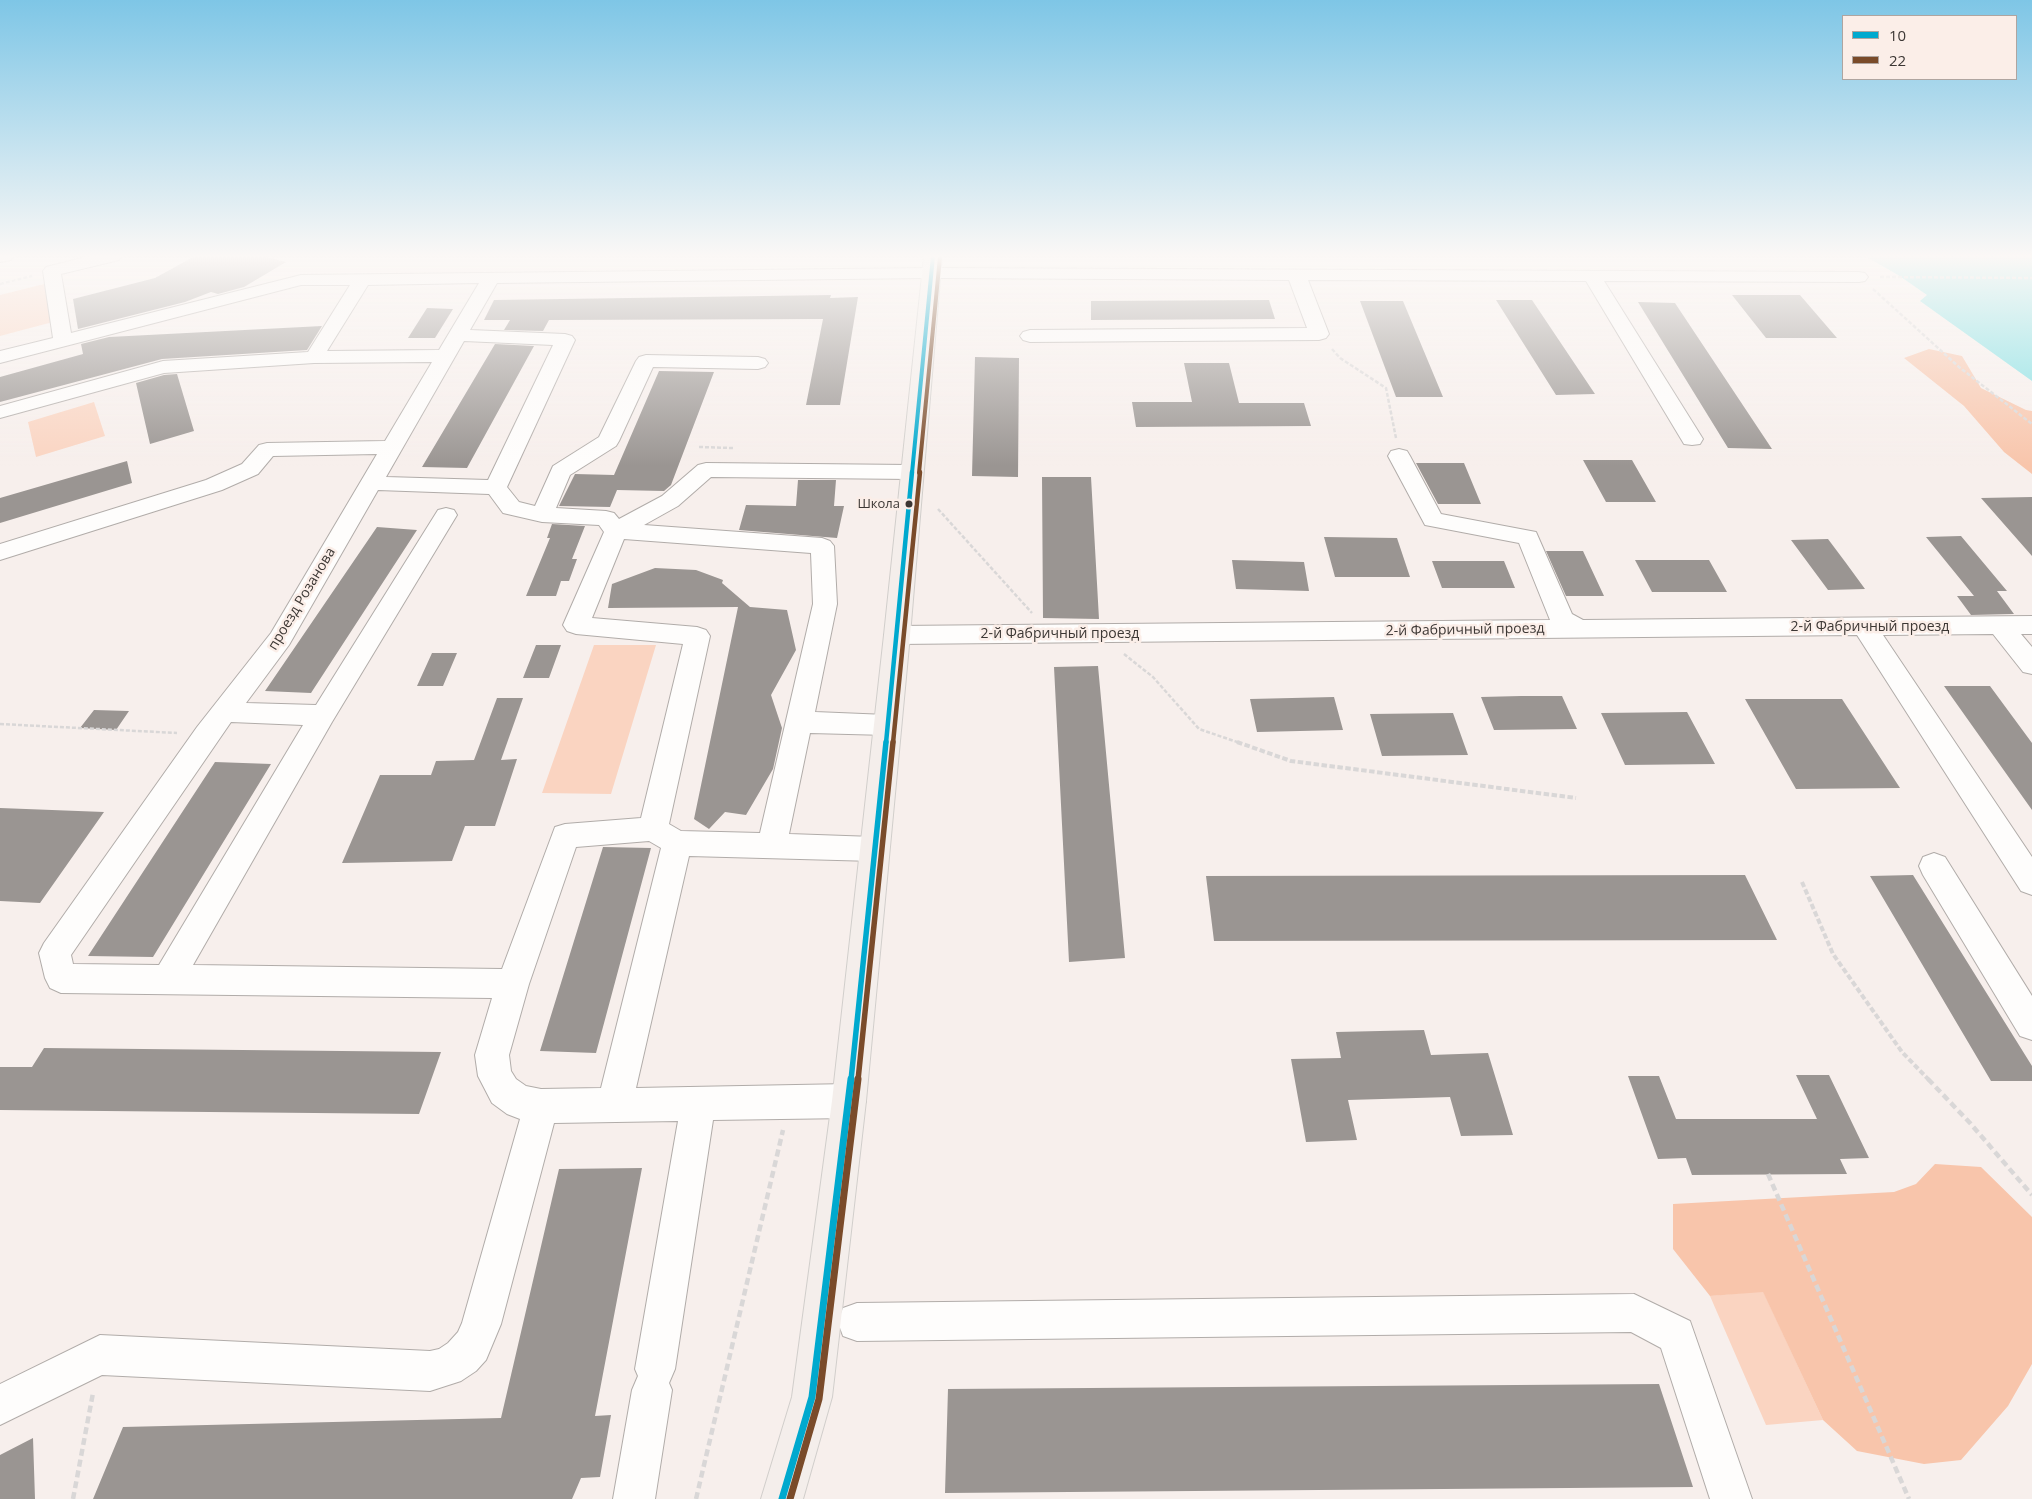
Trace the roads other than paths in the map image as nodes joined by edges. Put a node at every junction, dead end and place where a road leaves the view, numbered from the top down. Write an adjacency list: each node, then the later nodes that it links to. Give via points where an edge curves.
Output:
1 (61, 326): 9 (street)
2 (113, 326): 9 (street)
3 (333, 326): 11 (street)
4 (462, 326): 10 (street, проезд Розанова)
5 (926, 326): 18 (main road)
6 (1317, 326): 8 (street, via 1320,334)
7 (1623, 326): 15 (street)
8 (1030, 336)
9 (63, 340): 12 (street)
10 (451, 345): 11 (street); 16 (street, проезд Розанова); 20 (street, via 564,340)
11 (314, 356): 14 (street, via 163,367)
12 (0, 357)
13 (758, 363): 22 (street, via 646,361 608,442 561,471)
14 (0, 412)
15 (1692, 439)
16 (392, 448): 19 (street, проезд Розанова); 24 (street, via 267,450 250,469 214,486)
17 (1399, 456): 28 (street, via 1433,520 1528,537 1562,619)
18 (911, 472): 23 (street, via 706,470 670,501); 29 (main road)
19 (371, 483): 20 (street); 31 (street, проезд Розанова, via 280,639)
20 (496, 488): 22 (street, via 511,508)
21 (446, 515): 32 (street)
22 (542, 515): 23 (street, via 606,518)
23 (616, 531): 33 (street, via 822,546 825,604); 35 (street, via 576,625 697,636)
24 (0, 552)
25 (2032, 625): 26 (street, 2-й Фабричный проезд)
26 (2000, 626): 27 (street, 2-й Фабричный проезд); 30 (street)
27 (1865, 628): 28 (street, 2-й Фабричный проезд); 39 (street)
28 (1579, 629): 29 (street, 2-й Фабричный проезд)
29 (897, 635): 34 (main road)
30 (2032, 664)
31 (224, 712): 32 (street); 40 (street, проезд Розанова, via 56,953 61,978)
32 (323, 716): 40 (street)
33 (799, 722): 34 (street); 36 (street)
34 (887, 725): 37 (main road)
35 (665, 836): 36 (street); 41 (street, via 565,836); 46 (street)
36 (772, 846): 37 (street)
37 (874, 848): 43 (main road)
38 (1934, 866): 42 (street)
39 (2032, 882)
40 (168, 979): 41 (street)
41 (513, 984): 45 (street, via 492,1055 495,1076 504,1091 519,1102)
42 (2032, 1025)
43 (849, 1101): 44 (street); 50 (main road, via 812,1396)
44 (698, 1104): 46 (street); 49 (street)
45 (541, 1106): 46 (street); 48 (street, via 481,1324 472,1346 447,1367 430,1371 100,1356)
46 (614, 1106)
47 (857, 1322): 51 (street, via 1634,1313 1676,1335)
48 (0, 1405)
49 (634, 1499)
50 (782, 1499)
51 (1731, 1499)

